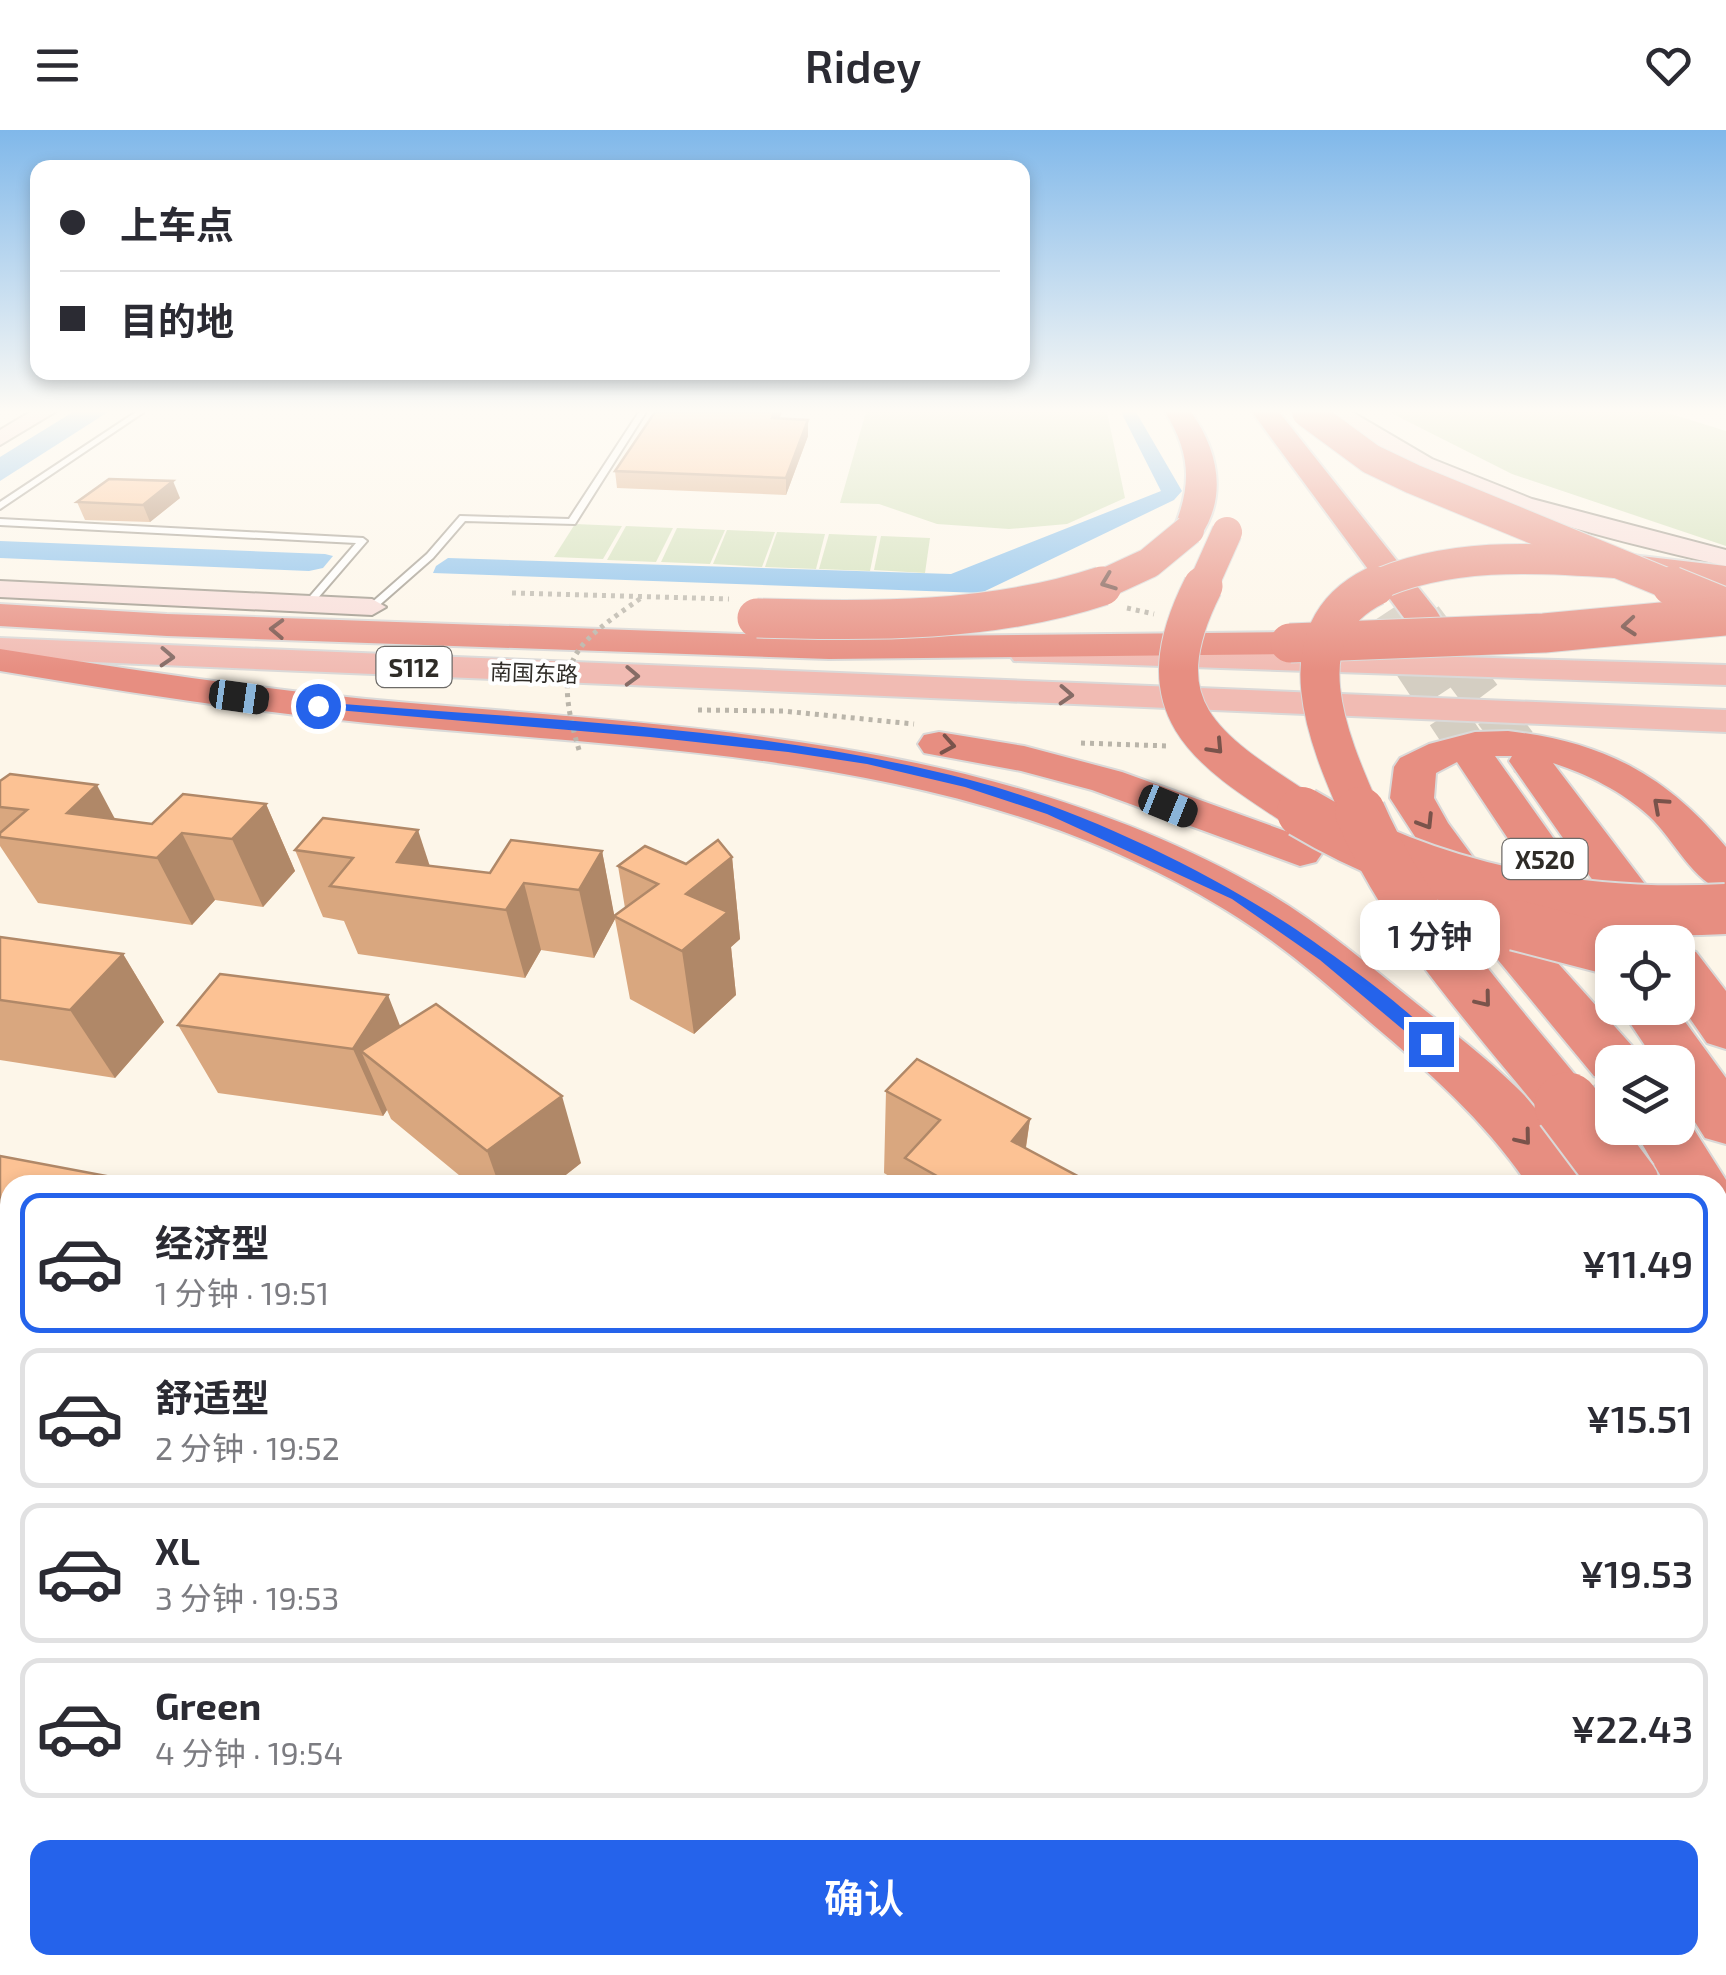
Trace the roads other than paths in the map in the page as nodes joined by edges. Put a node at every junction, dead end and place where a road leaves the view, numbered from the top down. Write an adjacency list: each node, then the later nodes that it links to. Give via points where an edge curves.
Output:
1 (587, 498): 13 (lane, via 572,522 463,518)
2 (1229, 498): 8 (highway)
3 (1297, 498): 16 (highway)
4 (1331, 498): 18 (highway)
5 (1459, 498): 14 (highway, bridge)
6 (1514, 498): 9 (main road)
7 (0, 522): 12 (lane, via 364,541)
8 (1208, 531): 13 (highway, S112, one-way to 13, bridge, via 1135,571 1043,602 958,616 887,620 743,608); 32 (highway, one-way to 32, bridge, via 1176,677 1195,723 1234,766 1313,819 1439,874 1620,910)
9 (1726, 558)
10 (1726, 576): 45 (highway, one-way to 45, bridge, via 1554,558 1480,560 1375,586 1334,615 1326,632 1321,711 1358,810 1425,927)
11 (0, 588): 12 (main road)
12 (308, 604): 13 (main road)
13 (372, 608): 19 (highway, via 428,616)
14 (1726, 608)
15 (0, 614): 23 (highway, 南国东路 / S112, one-way to 15)
16 (1380, 616)
17 (1726, 616): 19 (highway, one-way to 19, bridge, via 1544,633)
18 (1423, 618)
19 (1124, 645): 23 (highway)
20 (0, 648): 23 (main road, 南国东路 / S112, one-way to 23)
21 (0, 660): 27 (highway)
22 (1378, 664): 23 (main road); 24 (main road); 26 (main road, via 1445,686 1440,697)
23 (829, 666): 26 (main road, one-way to 26)
24 (1720, 677): 25 (main road, via 1505,678 1494,688 1518,702)
25 (1726, 708)
26 (1398, 709): 28 (main road)
27 (398, 714): 35 (highway, one-way to 35, bridge, via 743,724 915,739 1024,760 1107,781 1449,905); 44 (highway, one-way to 44, via 650,733 867,760 1052,811 1237,896 1325,956 1484,1088)
28 (1726, 724)
29 (1478, 761): 34 (highway, X520)
30 (1530, 762): 33 (highway, X520)
31 (1726, 877): 41 (highway, one-way to 41, via 1663,806 1620,776 1571,755 1491,744 1457,748 1415,767 1412,798 1427,825 1502,932)
32 (1726, 909)
33 (1650, 925)
34 (1595, 930)
35 (1595, 949)
36 (1695, 964): 37 (highway)
37 (1726, 967)
38 (1695, 986): 40 (highway)
39 (1659, 1025): 42 (highway)
40 (1726, 1030)
41 (1599, 1045)
42 (1726, 1122)
43 (1673, 1145): 46 (highway)
44 (1553, 1175)
45 (1619, 1175)
46 (1692, 1175)

